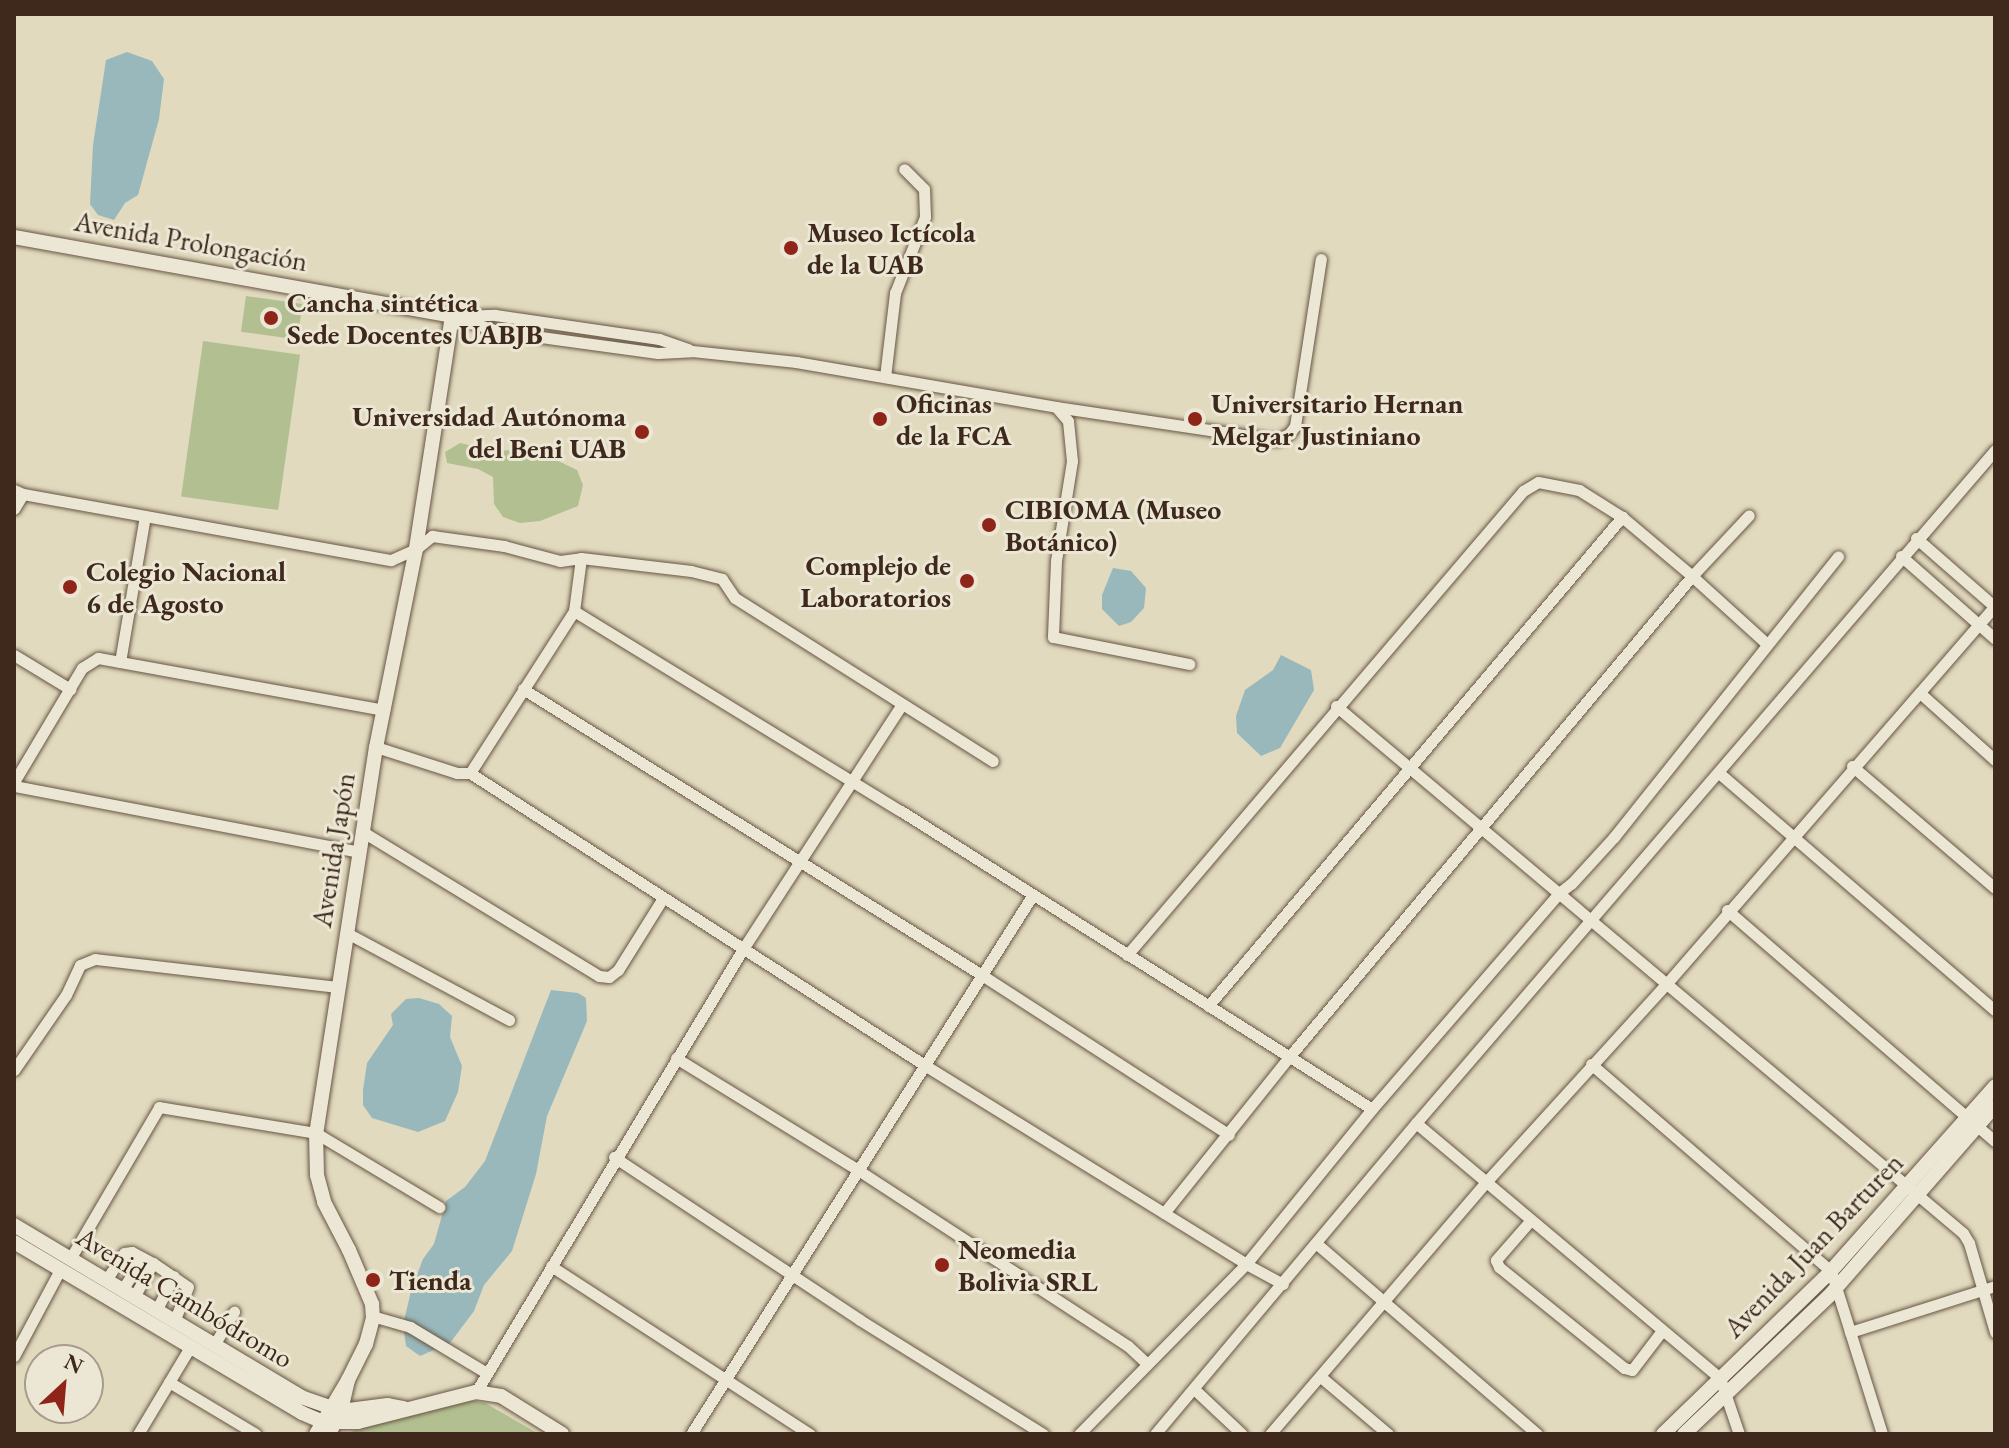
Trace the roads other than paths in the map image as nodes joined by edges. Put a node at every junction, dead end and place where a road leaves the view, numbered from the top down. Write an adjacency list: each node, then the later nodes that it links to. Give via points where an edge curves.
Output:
1 (904, 169): 5 (street, via 924,189 925,217 895,293)
2 (16, 241): 4 (street, Avenida Prolongación)
3 (1321, 259): 6 (street, via 1295,426 1289,434 1277,440)
4 (452, 316): 5 (street, via 495,315 659,339 692,351); 14 (street, Avenida Japón)
5 (885, 377): 6 (street)
6 (1056, 407): 26 (street, via 1068,421 1072,461 1056,561 1053,637)
7 (1995, 450): 13 (street)
8 (18, 492): 9 (street); 11 (street)
9 (14, 509)
10 (1749, 515): 18 (street)
11 (145, 516): 14 (street, via 391,560); 25 (street)
12 (1622, 517): 18 (street); 31 (street, via 1579,490 1538,482 1523,491); 36 (street)
13 (1916, 538): 16 (street); 19 (street)
14 (416, 549): 17 (street, via 432,536 560,561); 32 (street, Avenida Japón)
15 (1838, 556): 23 (street)
16 (1901, 556): 21 (street); 39 (street)
17 (581, 558): 20 (street); 30 (street, via 722,579 735,598)
18 (1692, 576): 23 (street); 42 (street)
19 (1995, 607): 21 (street)
20 (574, 611): 28 (street); 40 (street)
21 (1978, 625): 22 (street); 29 (street)
22 (1995, 639)
23 (1766, 643): 48 (street, via 1614,837)
24 (14, 655): 27 (street)
25 (120, 662): 27 (street, via 88,661); 32 (street)
26 (1189, 664)
27 (70, 689): 41 (street)
28 (523, 689): 38 (street); 46 (street)
29 (1920, 693): 34 (street); 37 (street)
30 (902, 704): 35 (street); 40 (street)
31 (1336, 706): 36 (street); 55 (street)
32 (384, 710): 33 (street, Avenida Japón)
33 (376, 747): 38 (street); 43 (street, Avenida Japón)
34 (1995, 760)
35 (993, 761)
36 (1409, 766): 42 (street); 59 (street)
37 (1852, 766): 44 (street); 47 (street)
38 (470, 773): 50 (street)
39 (1719, 773): 44 (street); 52 (street)
40 (852, 781): 46 (street); 49 (street)
41 (14, 784): 45 (street)
42 (1481, 827): 48 (street); 62 (street)
43 (363, 832): 45 (street, Avenida Japón); 50 (street, via 599,976 618,970)
44 (1790, 837): 51 (street); 60 (street)
45 (360, 852): 53 (street, Avenida Japón)
46 (799, 861): 54 (street); 56 (street)
47 (1995, 888)
48 (1559, 893): 52 (street); 69 (street)
49 (1032, 896): 55 (street); 56 (street)
50 (663, 898): 54 (street)
51 (1727, 910): 57 (street); 70 (street)
52 (1593, 919): 57 (street); 71 (street)
53 (347, 933): 58 (street, Avenida Japón); 61 (street)
54 (743, 949): 63 (street); 65 (street)
55 (1127, 955): 59 (street)
56 (982, 975): 65 (street); 73 (street)
57 (1668, 982): 64 (street); 78 (street)
58 (336, 987): 66 (street, via 95,959 80,965 66,995); 72 (street, Avenida Japón)
59 (1208, 1006): 62 (street)
60 (1995, 1010)
61 (509, 1020)
62 (1289, 1057): 69 (street); 73 (street)
63 (676, 1058): 75 (street); 76 (street)
64 (1591, 1064): 77 (street); 89 (street)
65 (926, 1066): 76 (street); 80 (street)
66 (14, 1070)
67 (1995, 1086): 70 (street, Avenida Juan Barturen)
68 (1995, 1106): 70 (street, Avenida Juan Barturen)
69 (1372, 1109): 86 (street)
70 (1972, 1122): 74 (street); 78 (street, Avenida Juan Barturen)
71 (1416, 1123): 77 (street); 84 (street)
72 (316, 1133): 79 (street); 87 (street, via 159,1107); 100 (street, Avenida Japón, via 324,1202 367,1288)
73 (1229, 1135): 80 (street)
74 (1995, 1141)
75 (614, 1157): 88 (street); 90 (street)
76 (858, 1170): 90 (street); 108 (street, via 1128,1346)
77 (1486, 1182): 81 (street); 97 (street)
78 (1913, 1191): 89 (street, Avenida Juan Barturen); 94 (street, Avenida Juan Barturen); 95 (street, via 1963,1233)
79 (439, 1207)
80 (1164, 1213): 86 (street)
81 (1530, 1221): 102 (street); 102 (street, via 1496,1260 1499,1267 1624,1368 1632,1370)
82 (14, 1225): 87 (street, Avenida Cambódromo)
83 (14, 1242): 87 (street, Avenida Cambódromo)
84 (1317, 1244): 93 (street); 97 (street)
85 (148, 1261): 91 (street); 92 (street, via 124,1253); 96 (street)
86 (1246, 1264): 93 (street); 108 (street)
87 (65, 1265): 92 (street, Avenida Cambódromo); 106 (street, Avenida Cambódromo); 107 (street)
88 (551, 1266): 109 (street); 112 (street)
89 (1831, 1271): 94 (street); 111 (street, Avenida Juan Barturen)
90 (794, 1274): 112 (street); 124 (street)
91 (174, 1276): 98 (street); 101 (street, via 188,1287)
92 (106, 1280): 96 (street, Avenida Cambódromo)
93 (1283, 1284): 114 (street)
94 (1836, 1288): 103 (street); 116 (street, Avenida Juan Barturen)
95 (1989, 1288): 103 (street); 104 (street)
96 (128, 1294): 98 (street, Avenida Cambódromo)
97 (1385, 1304): 110 (street); 129 (street)
98 (156, 1311): 101 (street, Avenida Cambódromo)
99 (234, 1312): 105 (street)
100 (372, 1316): 109 (street, via 410,1327); 117 (street, via 366,1344)
101 (174, 1321): 105 (street, Avenida Cambódromo)
102 (1661, 1332): 111 (street)
103 (1850, 1332): 133 (street)
104 (1995, 1332)
105 (214, 1345): 117 (street, Avenida Cambódromo, via 301,1397)
106 (190, 1347): 113 (street); 117 (street, Avenida Cambódromo)
107 (14, 1356)
108 (1146, 1363): 125 (street)
109 (485, 1372): 115 (street)
110 (1322, 1378): 127 (street); 128 (street)
111 (1720, 1378): 116 (street); 130 (street, Avenida Juan Barturen)
112 (727, 1380): 122 (street); 123 (street)
113 (169, 1382): 119 (street); 120 (street)
114 (1194, 1389): 118 (street); 126 (street)
115 (476, 1392): 117 (street, via 409,1408 388,1405); 121 (street, via 501,1396)
116 (1725, 1395): 131 (street, Avenida Juan Barturen); 132 (street)
117 (329, 1422)
118 (1239, 1433)
119 (138, 1434)
120 (256, 1434)
121 (562, 1434)
122 (691, 1434)
123 (810, 1434)
124 (1043, 1434)
125 (1079, 1434)
126 (1155, 1434)
127 (1270, 1434)
128 (1388, 1434)
129 (1537, 1434)
130 (1663, 1434)
131 (1684, 1434)
132 (1739, 1434)
133 (1882, 1434)

